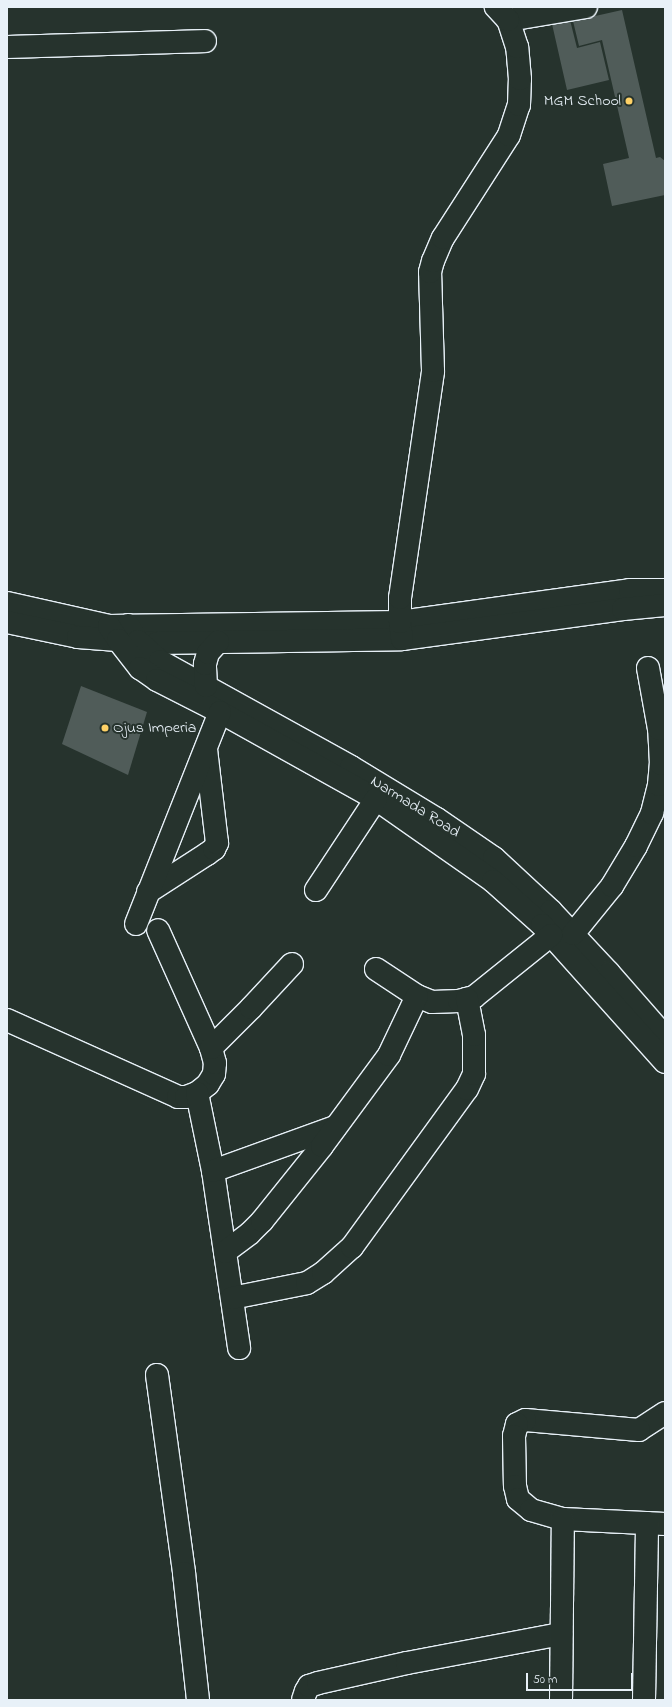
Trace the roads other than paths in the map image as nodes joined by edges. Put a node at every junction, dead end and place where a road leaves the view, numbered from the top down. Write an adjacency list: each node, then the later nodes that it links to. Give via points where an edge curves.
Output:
1 (586, 7): 2 (street)
2 (502, 14): 9 (street, via 517,47 519,105 509,135 443,238 430,272 433,372 400,598)
3 (205, 41): 4 (street)
4 (7, 47)
5 (665, 590): 9 (street, via 630,590)
6 (7, 603): 10 (street)
7 (665, 605): 9 (street)
8 (7, 622): 10 (street, via 78,637)
9 (401, 630): 10 (street); 11 (street)
10 (123, 633): 11 (street, via 157,643); 13 (street, Narmada Road, via 160,661); 15 (street, via 140,668 157,680)
11 (218, 642): 13 (street, via 208,654 205,664)
12 (648, 668): 14 (street)
13 (206, 686): 22 (street, Narmada Road, via 351,767 437,819 494,858)
14 (659, 703): 22 (street, via 659,785 652,813 612,886)
15 (220, 712): 16 (street); 17 (street)
16 (206, 746): 19 (street); 19 (street, via 216,843 214,849)
17 (376, 799): 18 (street); 23 (street, via 493,881)
18 (316, 890)
19 (148, 892): 20 (street)
20 (136, 924)
21 (158, 930): 30 (street)
22 (573, 934): 29 (street, Narmada Road)
23 (551, 935): 27 (street, via 474,997); 31 (street)
24 (292, 964): 30 (street)
25 (376, 969): 26 (street)
26 (417, 996): 27 (street, via 432,1002 444,1003); 33 (street, via 389,1054)
27 (468, 998): 36 (street, via 474,1035 474,1074 467,1089 352,1247 324,1273 307,1283)
28 (7, 1020): 32 (street, via 178,1097)
29 (665, 1037)
30 (211, 1048): 32 (street, via 214,1074 208,1084)
31 (665, 1062)
32 (197, 1093): 34 (street)
33 (335, 1127): 34 (street); 35 (street, via 262,1221)
34 (213, 1171): 35 (street)
35 (225, 1252): 36 (street)
36 (232, 1298): 37 (street)
37 (239, 1348)
38 (157, 1376): 43 (street, via 184,1573)
39 (665, 1413): 40 (street, via 639,1430 525,1420 517,1424 514,1436 515,1486 518,1499 531,1510)
40 (563, 1519): 41 (street); 42 (street)
41 (656, 1524): 46 (street)
42 (561, 1634): 44 (street, via 407,1663 318,1683 309,1686); 45 (street)
43 (198, 1700)
44 (303, 1700)
45 (561, 1700)
46 (644, 1700)

